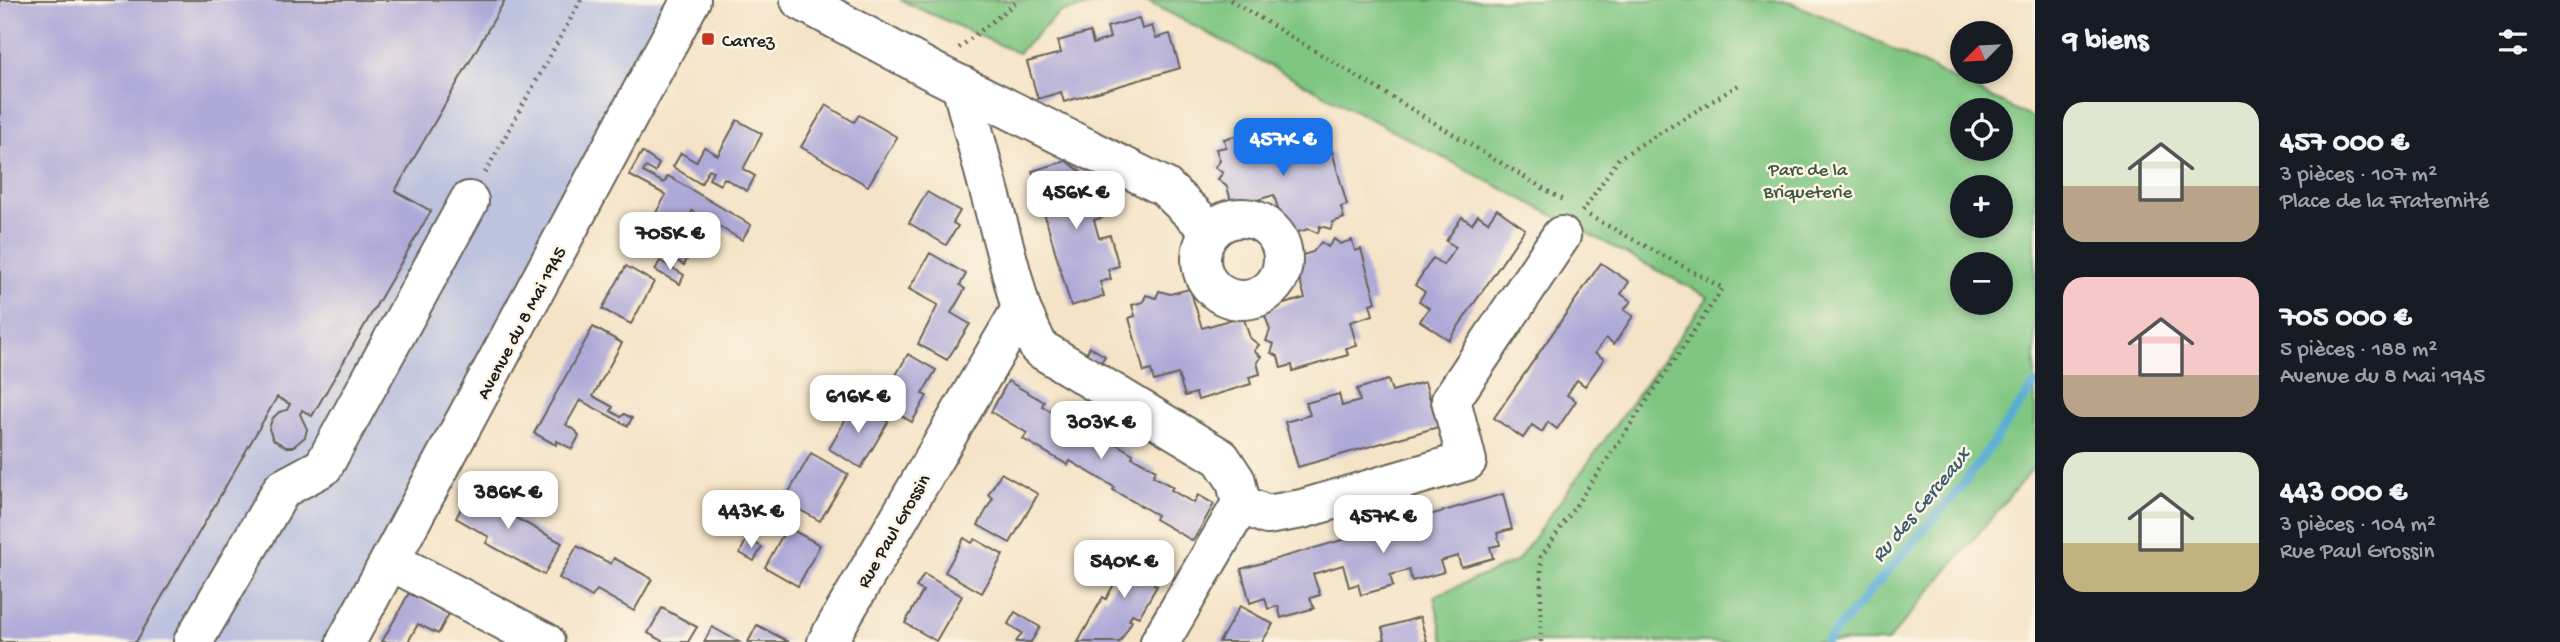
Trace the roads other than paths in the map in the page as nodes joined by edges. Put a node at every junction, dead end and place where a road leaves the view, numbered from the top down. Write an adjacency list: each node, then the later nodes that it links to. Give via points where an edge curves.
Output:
1 (691, 0): 9 (street, Avenue du 8 Mai 1945)
2 (800, 0): 3 (street)
3 (946, 77): 5 (street, via 1165,187); 7 (street)
4 (469, 201): 10 (street, via 323,467 282,489)
5 (1211, 231)
6 (1561, 236): 8 (street, via 1451,400 1467,461 1302,509 1267,515)
7 (1021, 309): 8 (street, via 1040,348 1221,458 1236,481); 13 (street, Rue Paul Grossin)
8 (1241, 504): 14 (street)
9 (391, 561): 11 (street, Avenue du 8 Mai 1945); 12 (street)
10 (193, 642)
11 (346, 642)
12 (545, 642)
13 (827, 642)
14 (1160, 642)

